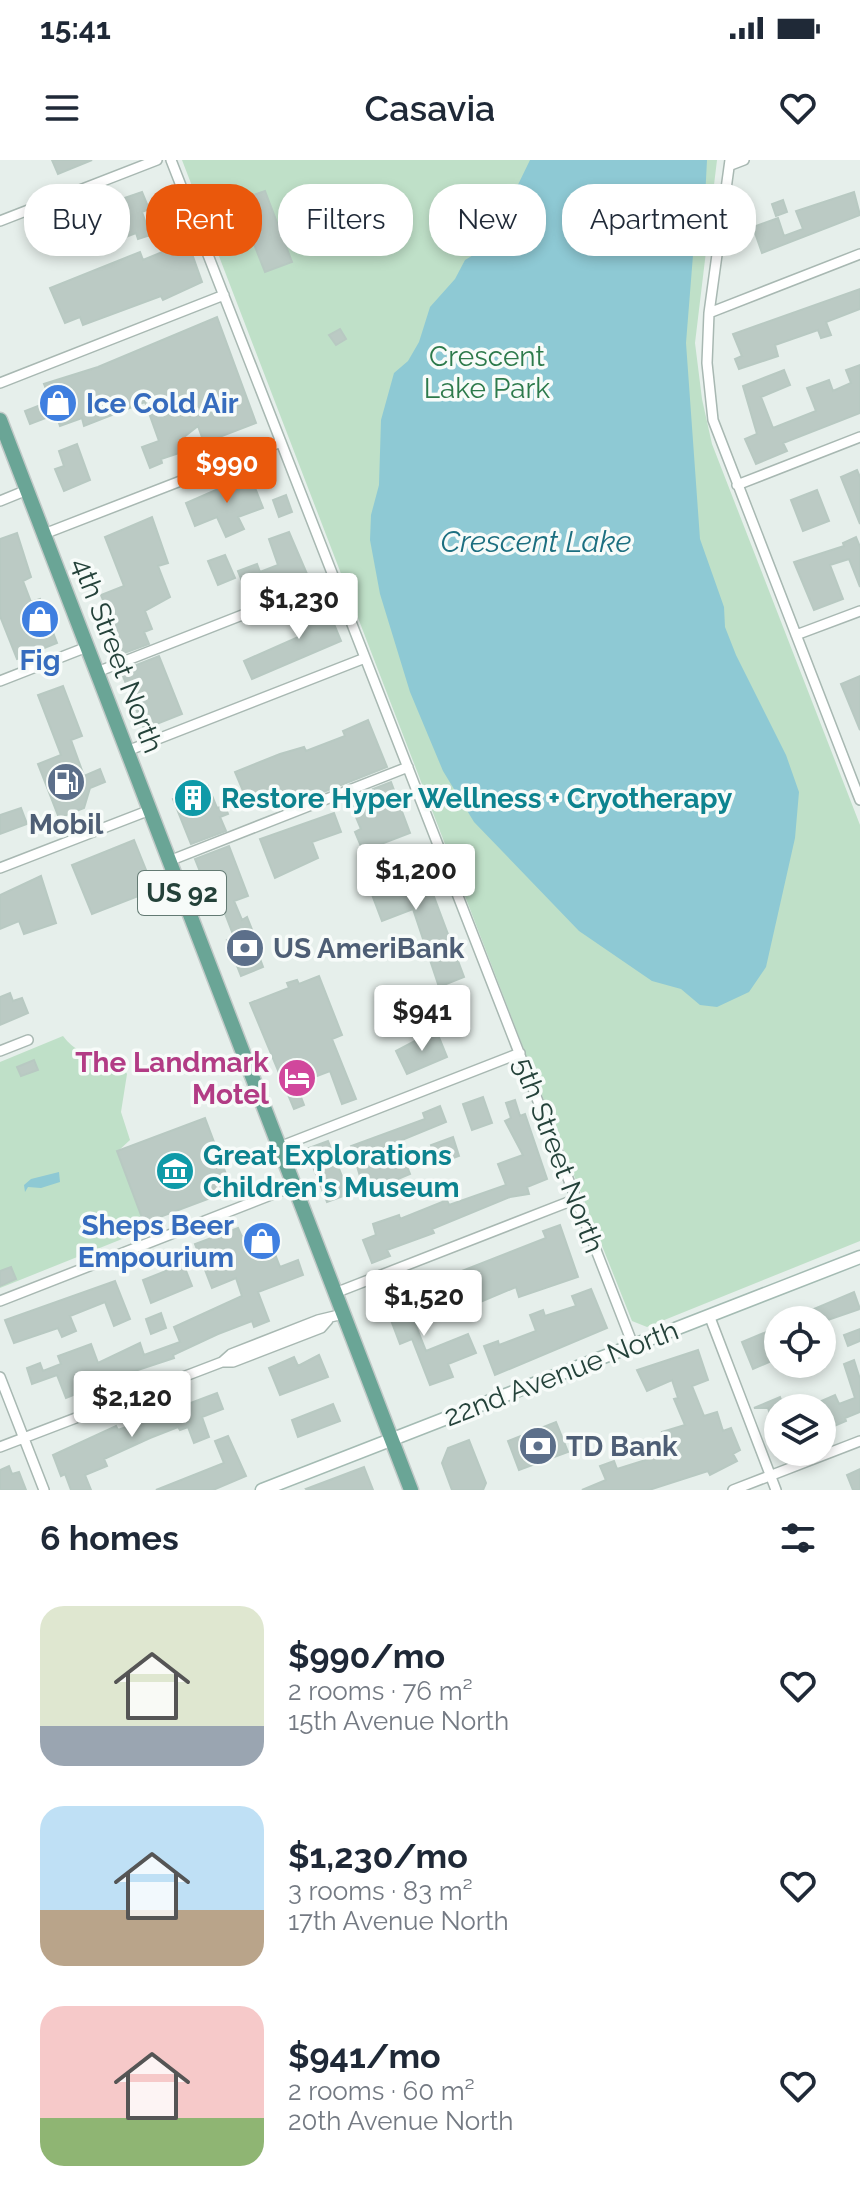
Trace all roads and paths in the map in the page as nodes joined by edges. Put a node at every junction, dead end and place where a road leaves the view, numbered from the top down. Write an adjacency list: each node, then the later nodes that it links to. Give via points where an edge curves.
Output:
1 (157, 160): 5 (street)
2 (171, 160): 7 (street, 5th Street North)
3 (744, 160): 4 (street)
4 (730, 163): 8 (street)
5 (0, 221)
6 (860, 254): 8 (street)
7 (224, 295): 9 (street); 12 (street, 5th Street North)
8 (709, 313): 13 (street, via 713,420)
9 (0, 383)
10 (0, 420): 14 (main road, 4th Street North / US 92)
11 (860, 437): 13 (street)
12 (281, 442): 16 (street); 17 (street, 5th Street North)
13 (737, 485): 19 (street)
14 (27, 490): 15 (street); 16 (main road, 4th Street North / US 92)
15 (0, 501)
16 (44, 534): 20 (main road, 4th Street North / US 92)
17 (334, 579): 21 (street, 5th Street North); 22 (street)
18 (860, 611): 19 (street)
19 (796, 635): 26 (street)
20 (87, 647): 22 (main road, 4th Street North / US 92); 23 (street)
21 (365, 658): 24 (street); 25 (street, 5th Street North)
22 (97, 672): 24 (main road, 4th Street North / US 92)
23 (0, 681)
24 (127, 751): 28 (main road, 4th Street North / US 92)
25 (408, 767): 29 (street); 33 (street, 5th Street North)
26 (856, 777): 27 (street)
27 (860, 800)
28 (150, 810): 29 (main road, 4th Street North / US 92); 30 (street)
29 (169, 861): 34 (main road, 4th Street North / US 92)
30 (0, 868)
31 (28, 1040): 32 (street)
32 (0, 1051)
33 (520, 1053): 34 (street); 36 (street, 5th Street North)
34 (279, 1147): 35 (main road, 4th Street North / US 92)
35 (294, 1186): 38 (main road, 4th Street North / US 92); 39 (street)
36 (576, 1199): 38 (street); 42 (street, 5th Street North)
37 (860, 1257): 41 (main road, 22nd Avenue North)
38 (335, 1293): 40 (main road, 4th Street North / US 92)
39 (0, 1301)
40 (343, 1314): 44 (street, via 321,1328); 45 (main road, 4th Street North / US 92)
41 (709, 1315): 42 (main road, 22nd Avenue North); 48 (street)
42 (633, 1345): 45 (main road, 22nd Avenue North)
43 (0, 1377): 44 (street)
44 (24, 1438): 47 (street); 49 (street)
45 (392, 1439): 50 (main road, 22nd Avenue North); 51 (main road, 4th Street North / US 92)
46 (860, 1441): 48 (street)
47 (0, 1447)
48 (770, 1476): 52 (street); 53 (street)
49 (44, 1490)
50 (262, 1490)
51 (411, 1490)
52 (733, 1490)
53 (776, 1490)

